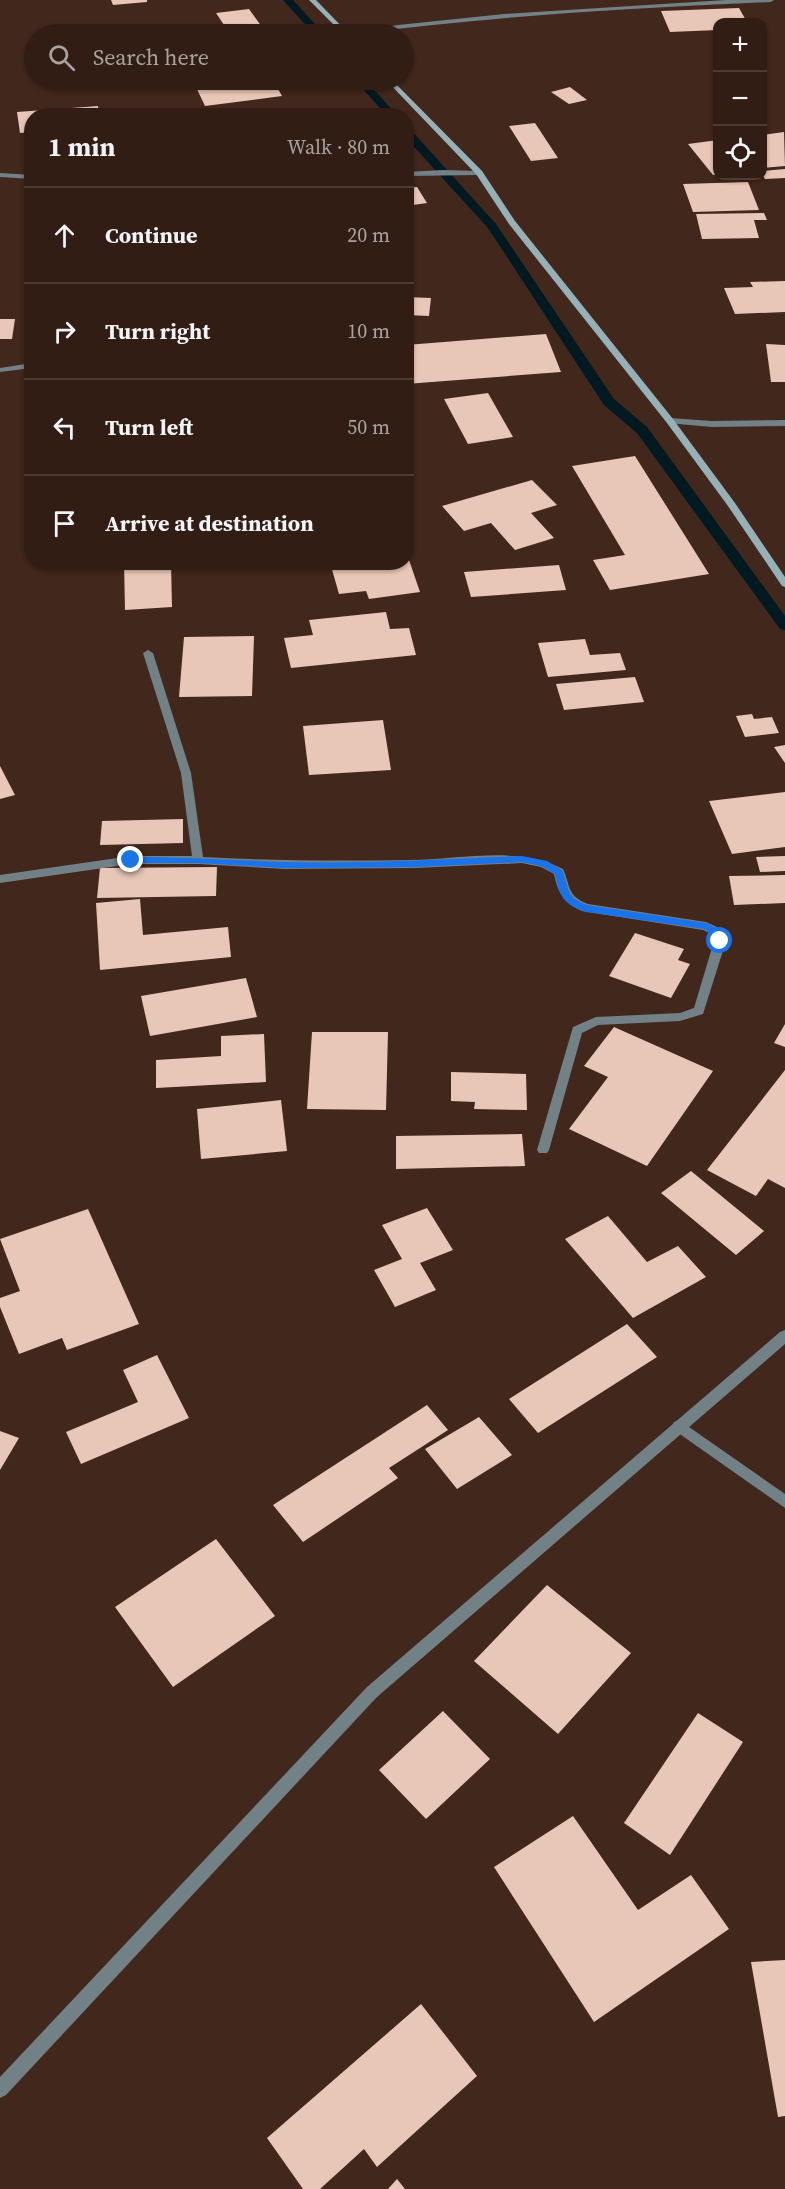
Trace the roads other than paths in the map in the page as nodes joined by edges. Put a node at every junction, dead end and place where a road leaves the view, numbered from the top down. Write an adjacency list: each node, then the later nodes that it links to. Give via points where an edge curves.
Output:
1 (312, 0): 3 (main road)
2 (771, 0): 4 (street, via 521,13)
3 (335, 24)
4 (413, 24)
5 (399, 90): 7 (main road)
6 (414, 173): 7 (street)
7 (479, 173): 12 (main road)
8 (0, 175): 9 (street)
9 (24, 176)
10 (24, 366): 11 (street)
11 (0, 370)
12 (670, 422): 13 (street); 14 (main road)
13 (785, 423)
14 (785, 584)
15 (148, 652): 16 (street, via 186,773)
16 (198, 860): 17 (street, via 131,860); 18 (street, via 284,865 522,859 559,872 571,903 706,926 717,932 720,941 699,1011 681,1017 596,1021 577,1029)
17 (0, 879)
18 (543, 1150)
19 (785, 1336): 20 (street)
20 (680, 1426): 21 (street); 22 (street, via 372,1692)
21 (785, 1502)
22 (0, 2089)

